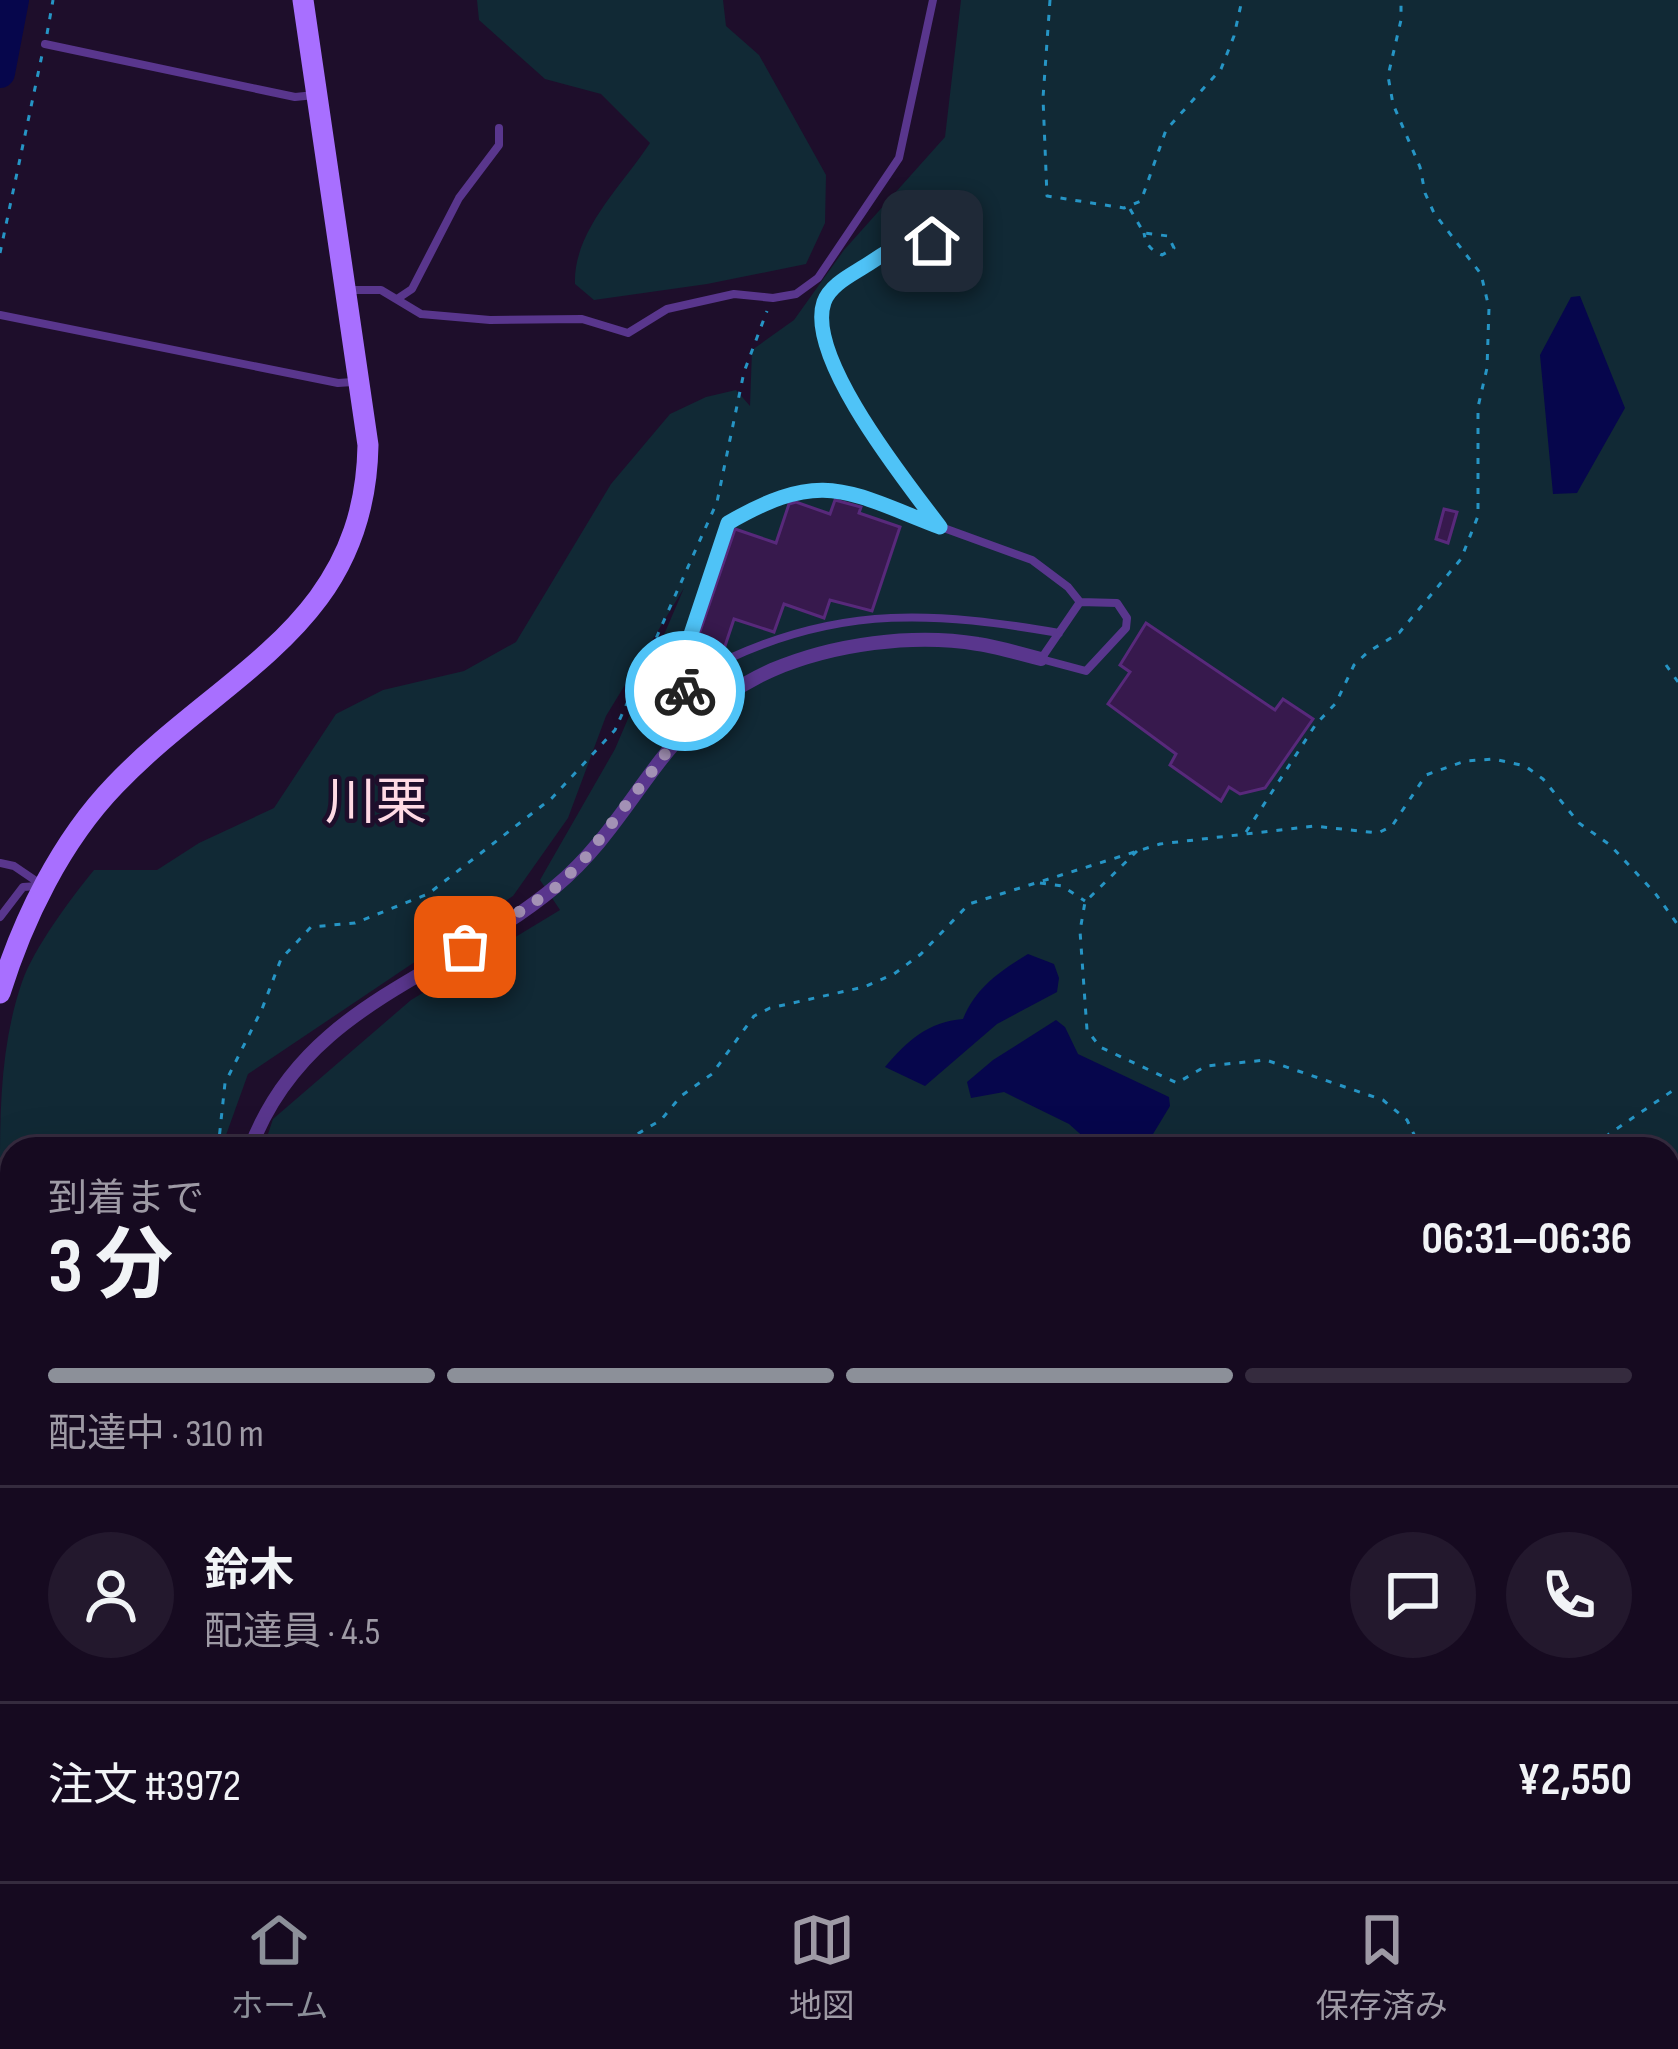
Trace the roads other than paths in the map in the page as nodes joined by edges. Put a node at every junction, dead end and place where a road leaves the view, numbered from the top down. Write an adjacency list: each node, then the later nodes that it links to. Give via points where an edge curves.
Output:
1 (303, 0): 4 (street)
2 (933, 0): 8 (lane, via 899,158 818,278 796,295 734,294 667,309 628,333 582,320 421,314)
3 (45, 44): 4 (lane, via 295,97)
4 (317, 94): 7 (street)
5 (500, 128): 8 (lane, via 499,146 459,199 412,289)
6 (958, 252): 11 (lane, via 932,241 904,242 839,282 822,319 848,398)
7 (347, 290): 8 (lane, via 381,290); 10 (street)
8 (397, 299)
9 (0, 315): 10 (lane)
10 (360, 381): 18 (street, via 366,490 332,582 277,645 115,785)
11 (940, 527): 12 (lane, via 1032,560); 14 (lane, via 843,489 761,504 728,523)
12 (1080, 602): 13 (lane); 15 (lane, via 1117,603 1126,628 1086,671)
13 (1059, 633): 14 (lane, via 970,617 881,617 794,633 728,659); 15 (lane)
14 (687, 646): 16 (lane)
15 (1041, 659): 16 (street, via 930,640 825,652 734,689)
16 (686, 727): 21 (street, via 553,890 328,1034 292,1074)
17 (0, 862): 18 (lane)
18 (45, 887): 19 (lane, via 23,887); 20 (street)
19 (0, 917)
20 (0, 993)
21 (255, 1137)

